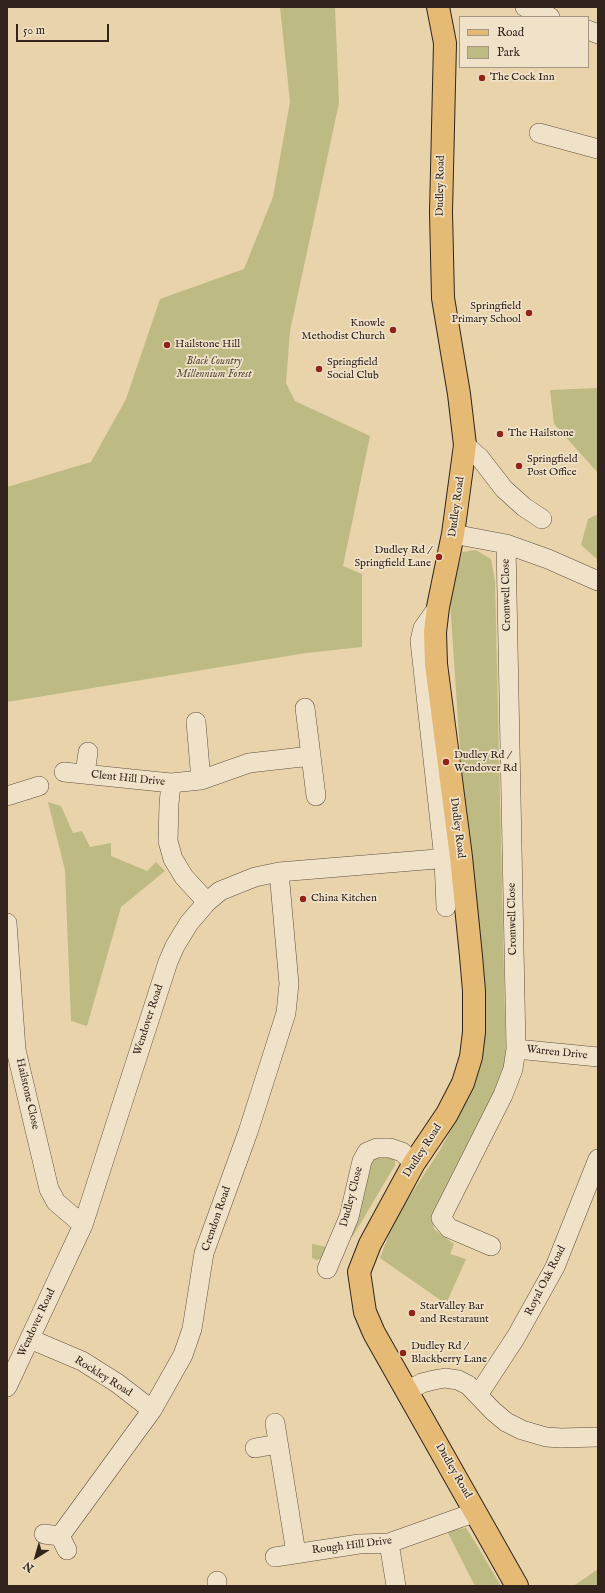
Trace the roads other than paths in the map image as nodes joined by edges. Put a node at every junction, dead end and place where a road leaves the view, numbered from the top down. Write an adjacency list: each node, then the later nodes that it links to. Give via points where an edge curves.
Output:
1 (438, 7): 8 (main road, Dudley Road, via 445,43 441,212 443,298)
2 (525, 7): 4 (street)
3 (562, 7): 5 (street)
4 (548, 16)
5 (558, 16)
6 (539, 133): 7 (street)
7 (598, 149)
8 (465, 444): 9 (street, via 480,458 504,489); 10 (main road, Dudley Road)
9 (542, 519)
10 (454, 534): 11 (street); 24 (main road, Dudley Road, via 435,632)
11 (506, 544): 12 (street); 29 (street, Cromwell Close)
12 (598, 581)
13 (305, 708): 16 (street)
14 (196, 722): 19 (street)
15 (88, 752): 18 (street, Clent Hill Drive)
16 (311, 756): 19 (street, Clent Hill Drive, via 249,763); 23 (street)
17 (64, 772): 18 (street, Clent Hill Drive)
18 (85, 774): 20 (street, Clent Hill Drive)
19 (201, 780): 20 (street, Clent Hill Drive)
20 (171, 783): 26 (street, Clent Hill Drive, via 168,841 173,859 184,877)
21 (38, 786): 22 (street)
22 (7, 796)
23 (316, 796)
24 (452, 858): 25 (street, Wendover Road); 27 (street); 32 (main road, Dudley Road, via 474,991 471,1057 454,1102)
25 (279, 872): 26 (street, Wendover Road, via 255,877 220,891); 40 (street, Crendon Road, via 289,984 286,1013 248,1132 204,1253 192,1329 183,1355)
26 (207, 902): 33 (street, Wendover Road, via 174,946)
27 (446, 907)
28 (7, 923): 33 (street, Hailstone Close, via 16,1050 49,1189 56,1202)
29 (516, 1049): 30 (street, Warren Drive); 34 (street, Cromwell Close, via 513,1069 503,1095 441,1218 449,1228)
30 (598, 1057)
31 (598, 1159): 39 (street, Royal Oak Road, via 562,1252 547,1282 516,1337)
32 (414, 1163): 35 (street, Dudley Close, via 402,1152 390,1148 377,1148 367,1152 362,1161 349,1217); 38 (main road, Dudley Road, via 370,1244 359,1272 364,1312)
33 (83, 1225): 36 (street, Wendover Road)
34 (491, 1246)
35 (327, 1268)
36 (30, 1339): 37 (street, Wendover Road); 40 (street, Rockley Road, via 82,1362 117,1383)
37 (7, 1387)
38 (407, 1391): 39 (street, via 422,1383 445,1378 468,1384); 45 (main road, Dudley Road)
39 (478, 1395): 42 (street, via 506,1422 522,1430 546,1437)
40 (152, 1410): 46 (street, Crendon Road)
41 (275, 1423): 43 (street, Rough Hill Drive)
42 (598, 1437)
43 (278, 1444): 44 (street); 48 (street, Rough Hill Drive)
44 (255, 1448)
45 (476, 1512): 47 (street, Rough Hill Drive); 51 (main road, Dudley Road)
46 (57, 1540)
47 (389, 1543): 48 (street, Rough Hill Drive, via 359,1544); 50 (street)
48 (296, 1553): 49 (street, Rough Hill Drive)
49 (275, 1557)
50 (396, 1586)
51 (516, 1586)

